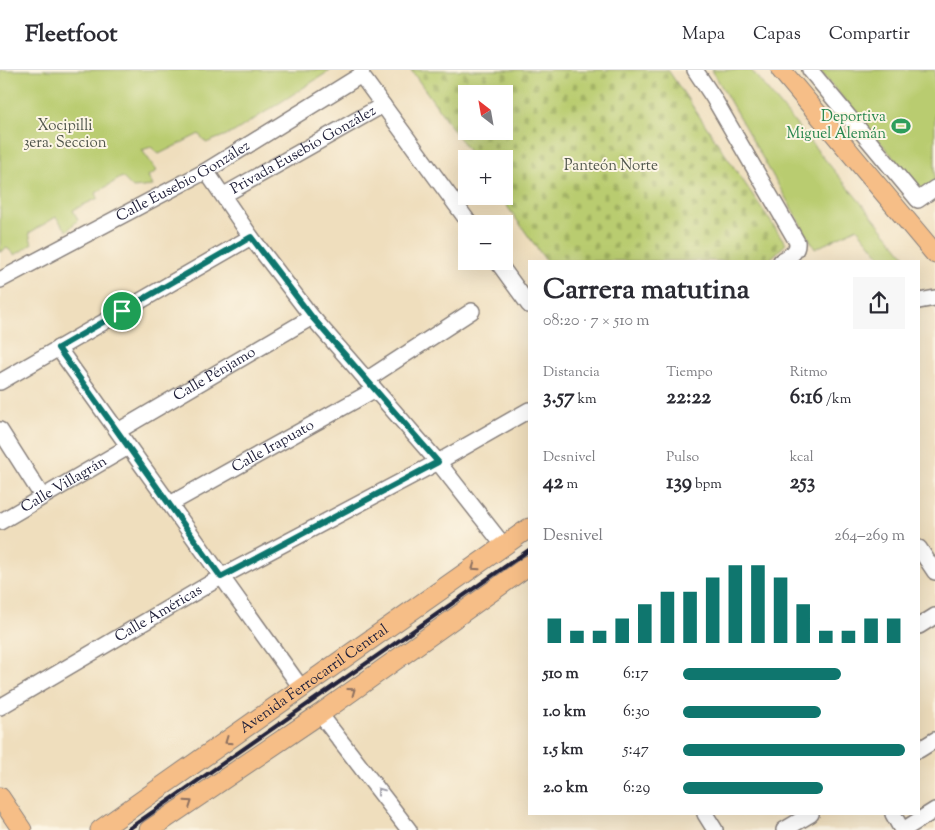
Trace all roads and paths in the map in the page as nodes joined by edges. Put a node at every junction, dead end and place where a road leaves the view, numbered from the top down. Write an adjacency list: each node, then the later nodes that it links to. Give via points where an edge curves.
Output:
1 (781, 70): 11 (main road)
2 (810, 70): 7 (street, via 918,200)
3 (697, 72): 12 (street, via 797,242 794,254)
4 (362, 73): 5 (street); 6 (street, Calle Eusebio González)
5 (383, 105): 8 (street, Privada Eusebio González); 9 (street)
6 (206, 171): 8 (street); 14 (street, Calle Eusebio González)
7 (935, 188)
8 (224, 196): 10 (street)
9 (463, 215)
10 (251, 237): 19 (street); 20 (street)
11 (935, 254)
12 (783, 260)
13 (504, 270): 17 (street)
14 (0, 280)
15 (935, 298): 16 (street)
16 (920, 301)
17 (528, 303)
18 (472, 311): 22 (street, Calle Irapuato)
19 (312, 317): 22 (street); 25 (street, Calle Pénjamo)
20 (58, 348): 21 (street); 25 (street)
21 (0, 382)
22 (370, 385): 27 (street); 29 (street, Calle Irapuato)
23 (528, 411): 27 (street, Calle Américas)
24 (0, 430): 28 (street)
25 (118, 431): 26 (street)
26 (128, 447): 28 (street, Calle Villagrán); 29 (street)
27 (438, 462): 32 (street); 36 (street, Calle Américas)
28 (42, 496): 30 (street, Calle Villagrán)
29 (170, 504): 36 (street)
30 (0, 522)
31 (528, 529): 32 (main road, Avenida Ferrocarril Central)
32 (504, 546): 39 (main road, Avenida Ferrocarril Central, one-way to 39)
33 (920, 550): 35 (street)
34 (528, 567): 41 (main road, Avenida Ferrocarril Central, one-way to 34)
35 (935, 572)
36 (221, 577): 39 (street); 40 (street, Calle Américas)
37 (935, 616): 38 (street)
38 (920, 625)
39 (302, 690): 50 (main road, Avenida Ferrocarril Central, one-way to 50)
40 (0, 707)
41 (320, 714): 51 (main road, Avenida Ferrocarril Central, one-way to 41); 52 (street, one-way to 41)
42 (935, 740): 43 (street)
43 (920, 749)
44 (0, 797): 49 (main road)
45 (935, 810): 55 (street)
46 (707, 815): 53 (street)
47 (809, 815): 54 (street)
48 (894, 815): 55 (street)
49 (22, 830)
50 (100, 830)
51 (149, 830)
52 (410, 830)
53 (715, 830)
54 (784, 830)
55 (903, 830)

